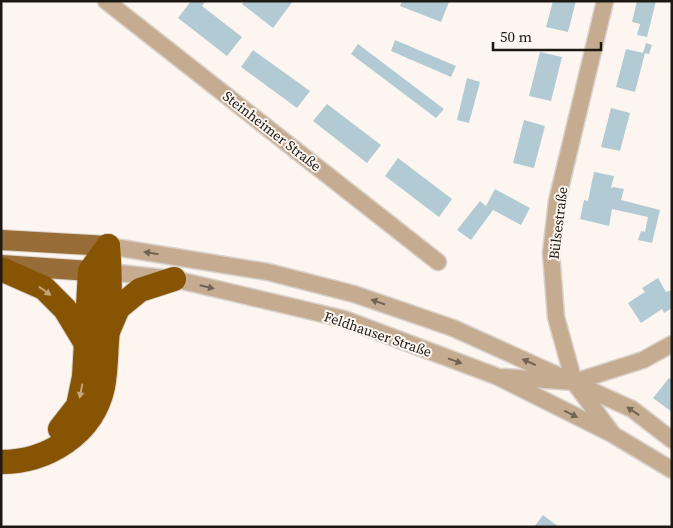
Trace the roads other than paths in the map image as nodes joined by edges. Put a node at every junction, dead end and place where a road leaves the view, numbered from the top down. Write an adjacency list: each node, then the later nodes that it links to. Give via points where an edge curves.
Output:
1 (106, 1): 5 (street, Steinheimer Straße)
2 (605, 1): 14 (street, Bülsestraße, via 557,201 551,253 556,317)
3 (1, 240): 4 (main road, Feldhauser Straße)
4 (108, 246): 8 (highway); 14 (street, Feldhauser Straße, one-way to 4, via 453,328 354,294 268,272)
5 (438, 262)
6 (1, 265): 8 (main road, Feldhauser Straße)
7 (1, 269): 11 (highway, one-way to 11, via 44,288 65,308)
8 (100, 271): 9 (street, Feldhauser Straße); 10 (highway); 11 (highway)
9 (174, 279): 10 (highway, via 140,290 118,308); 13 (street, Feldhauser Straße, one-way to 13, via 344,319)
10 (108, 331): 18 (highway, via 103,387 91,416 72,438 45,455)
11 (85, 342): 17 (highway, one-way to 17, via 84,377 78,406 62,428 30,447)
12 (672, 344): 14 (street, via 643,360)
13 (496, 376): 14 (street); 15 (street, Feldhauser Straße, one-way to 15)
14 (574, 382): 15 (street, Bülsestraße); 16 (street, Feldhauser Straße, one-way to 14, via 632,409)
15 (612, 434): 19 (street, Feldhauser Straße)
16 (672, 440)
17 (1, 452)
18 (1, 462)
19 (672, 470)

